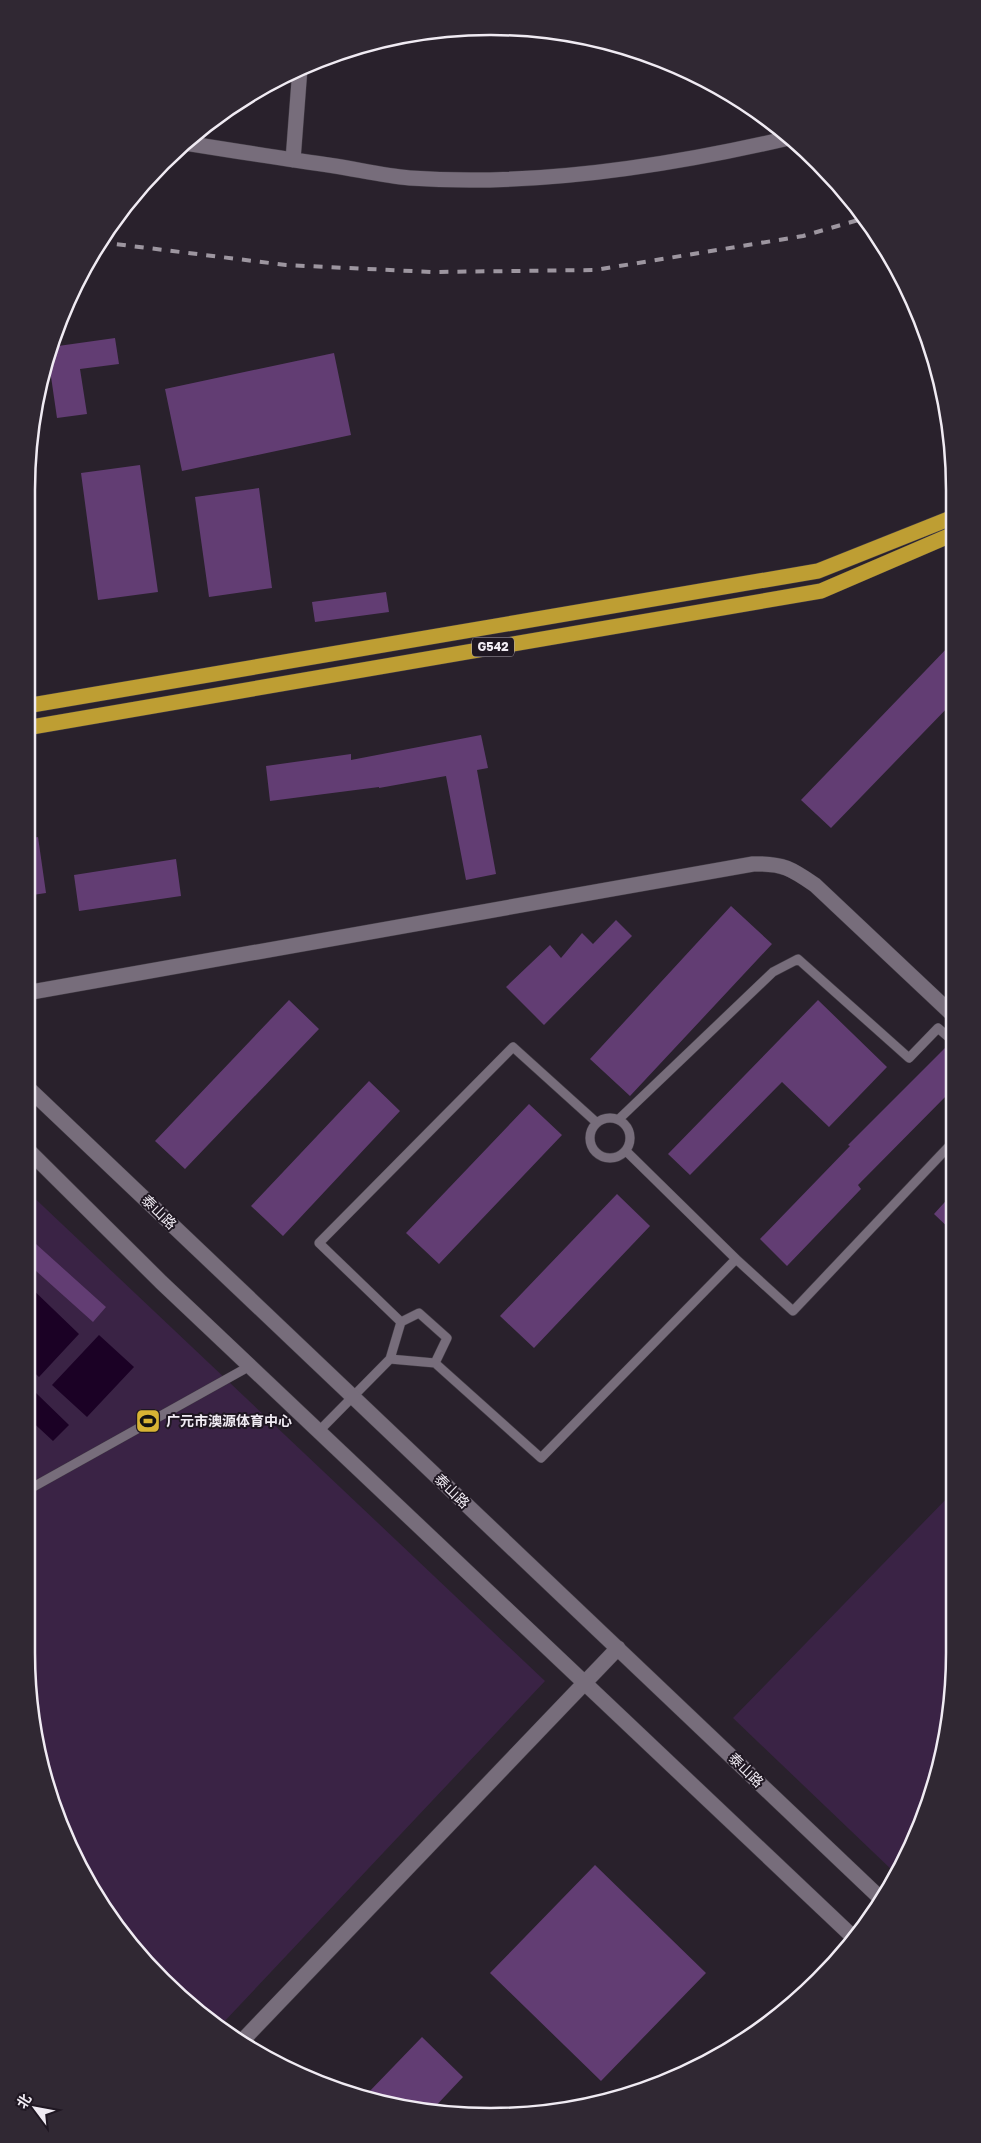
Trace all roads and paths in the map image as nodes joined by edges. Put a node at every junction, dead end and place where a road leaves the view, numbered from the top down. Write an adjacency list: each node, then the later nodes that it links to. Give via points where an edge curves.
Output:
1 (299, 77): 4 (street)
2 (781, 140): 4 (street, via 685,160 518,178 409,178)
3 (193, 145): 4 (street)
4 (293, 160)
5 (946, 520): 7 (highway, G542, via 818,571)
6 (946, 537): 8 (highway, G542, via 821,591)
7 (35, 704)
8 (35, 726)
9 (35, 992): 10 (street, via 754,864 775,863 816,885)
10 (946, 1008)
11 (946, 1035): 13 (lane, via 938,1028 909,1058 798,958 773,972)
12 (35, 1095): 23 (street, 泰山路)
13 (620, 1119): 14 (lane, via 608,1117); 16 (lane, via 628,1128 631,1140)
14 (596, 1122): 16 (lane, via 589,1133 591,1147 600,1156 614,1158); 19 (lane, via 513,1047 319,1243)
15 (946, 1149): 18 (lane, via 793,1311)
16 (626, 1151): 18 (lane)
17 (35, 1157): 22 (street)
18 (736, 1259): 21 (lane, via 541,1458)
19 (401, 1322): 20 (lane); 21 (lane, via 419,1313 447,1338)
20 (390, 1360): 21 (lane); 23 (lane)
21 (435, 1364)
22 (250, 1366): 24 (street); 25 (lane)
23 (353, 1396): 24 (lane); 26 (street, 泰山路)
24 (319, 1431): 27 (street)
25 (35, 1486)
26 (618, 1648): 27 (street); 28 (street, 泰山路)
27 (585, 1683): 29 (street); 30 (street)
28 (876, 1894)
29 (849, 1933)
30 (246, 2037)

